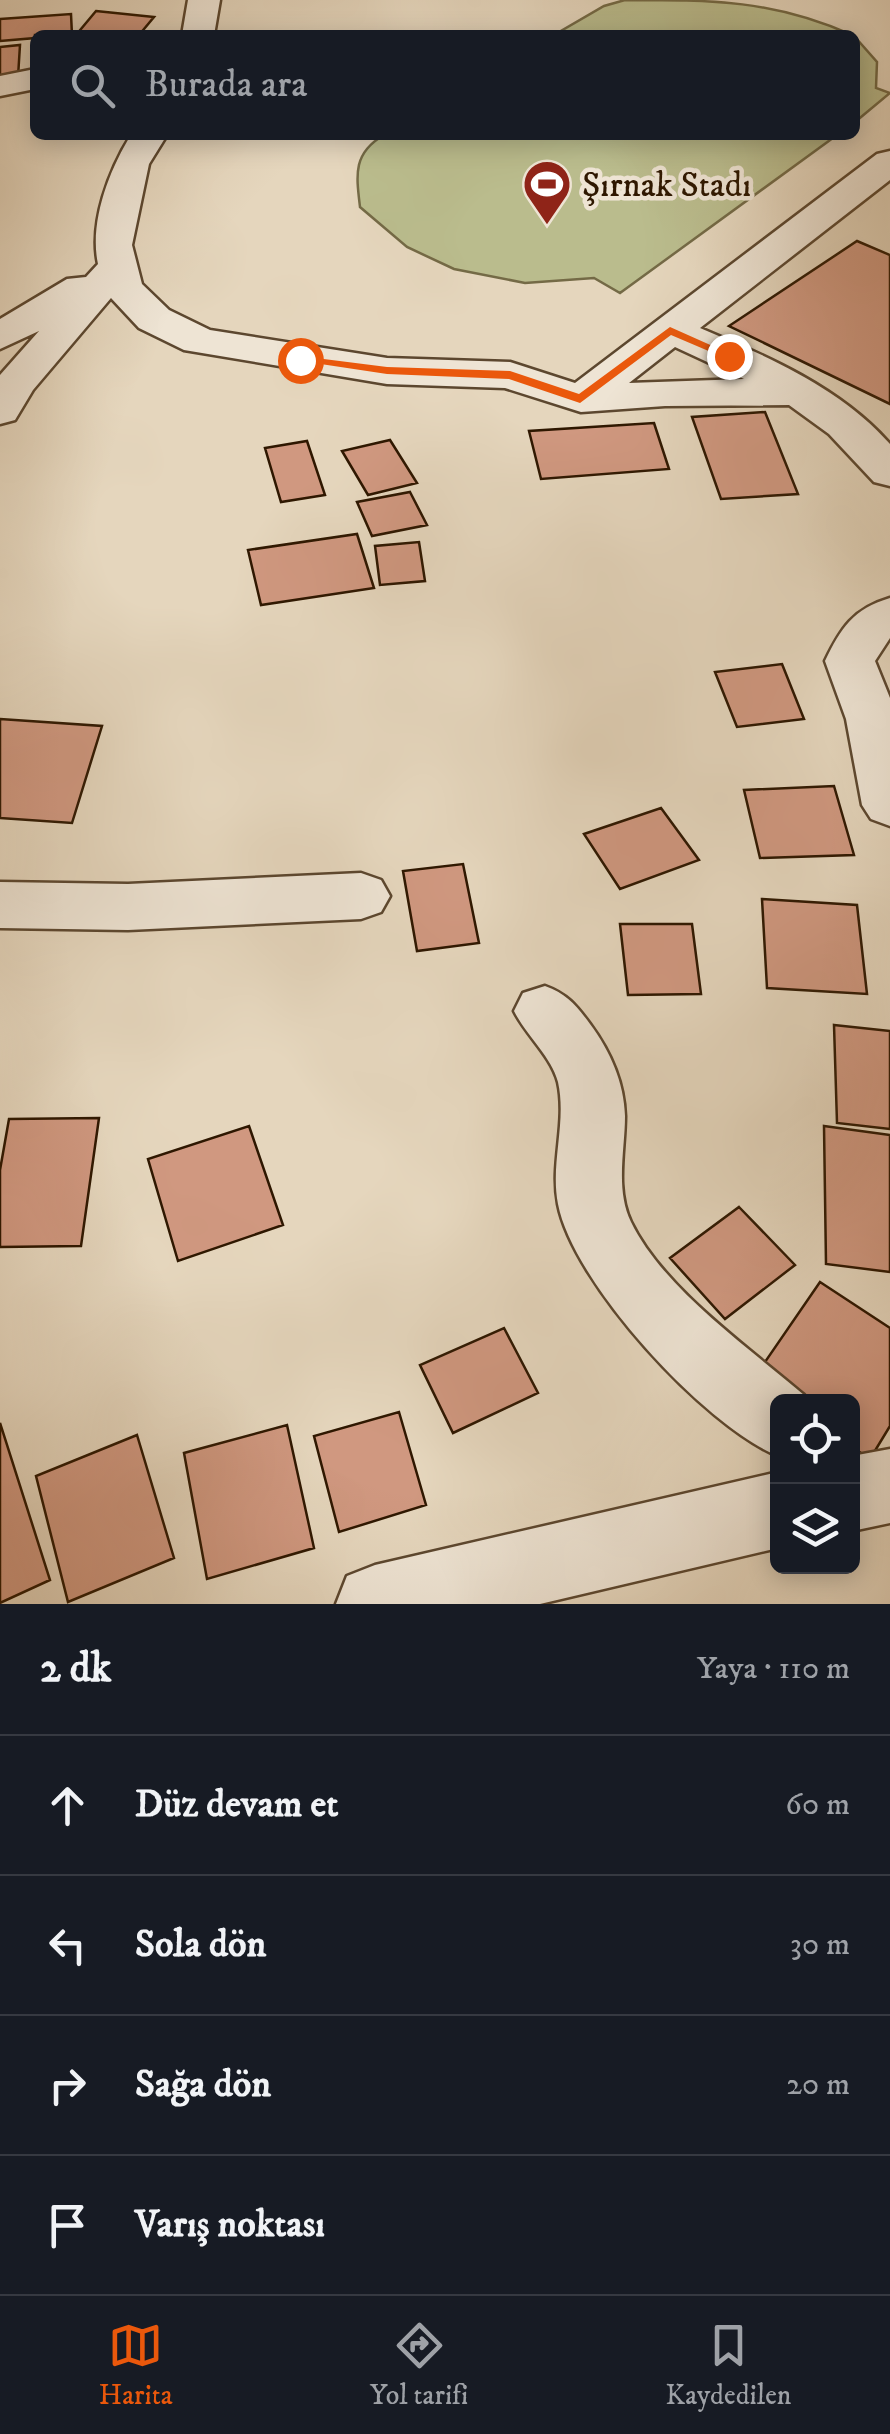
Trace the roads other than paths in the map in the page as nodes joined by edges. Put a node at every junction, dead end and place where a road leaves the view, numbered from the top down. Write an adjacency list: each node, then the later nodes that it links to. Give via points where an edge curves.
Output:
1 (204, 0): 2 (street)
2 (199, 30)
3 (30, 80): 4 (street)
4 (0, 86)
5 (145, 140): 7 (street, via 132,164 112,244)
6 (890, 162): 8 (street)
7 (118, 266): 9 (street); 11 (street, via 123,287 154,319 199,341 387,370 510,375); 12 (street, via 14,385)
8 (670, 330): 10 (street); 11 (street)
9 (0, 337)
10 (796, 392): 11 (street); 13 (street, via 841,420)
11 (580, 399)
12 (0, 411)
13 (890, 472)
14 (881, 628): 15 (street, via 850,661 872,719)
15 (890, 806)
16 (361, 896): 17 (street, via 128,907)
17 (0, 905)
18 (545, 1011): 19 (street, via 589,1082 590,1202 601,1234 625,1274)
19 (770, 1413)
20 (770, 1512): 21 (street)
21 (374, 1604)

